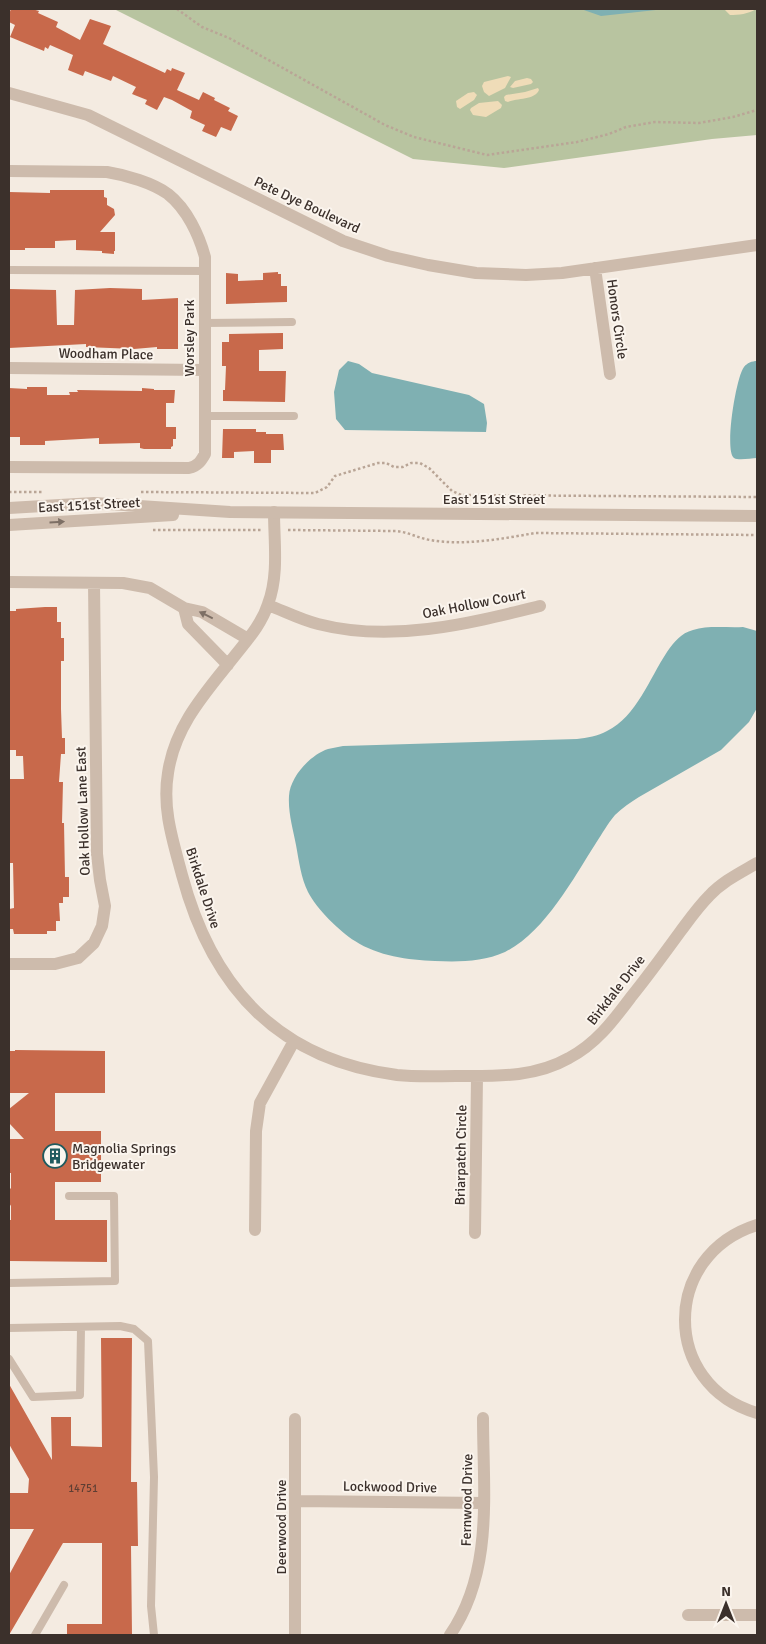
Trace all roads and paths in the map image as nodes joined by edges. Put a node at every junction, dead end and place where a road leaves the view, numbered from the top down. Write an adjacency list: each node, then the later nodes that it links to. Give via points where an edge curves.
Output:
1 (177, 9): 3 (path, via 202,27 229,38 385,125 414,137 487,156 577,142 654,122 699,123)
2 (9, 93): 6 (street, Pete Dye Boulevard, via 88,115 334,237 388,256 476,273 526,275)
3 (757, 110)
4 (9, 171): 8 (street, Worsley Park, via 122,174 168,194 181,207 201,242)
5 (757, 245): 6 (street, Pete Dye Boulevard)
6 (595, 268): 13 (street, Honors Circle)
7 (9, 270): 8 (lane)
8 (205, 271): 10 (street, Worsley Park)
9 (292, 322): 10 (lane)
10 (204, 323): 12 (street, Worsley Park)
11 (9, 368): 12 (street, Woodham Place)
12 (204, 370): 14 (street, Worsley Park)
13 (610, 374)
14 (204, 416): 15 (lane); 16 (street, Worsley Park, via 205,454 195,467)
15 (294, 416)
16 (9, 467)
17 (9, 492): 18 (path)
18 (50, 492)
19 (138, 492): 20 (path, via 315,492 327,487 335,476 378,462 394,467 420,463 461,495)
20 (757, 496)
21 (9, 508): 22 (street, East 151st Street, via 94,504)
22 (230, 512): 23 (street, East 151st Street); 25 (street, East 151st Street, one-way to 22)
23 (274, 512): 24 (street, East 151st Street); 27 (street, Birkdale Drive)
24 (757, 516)
25 (9, 525)
26 (149, 530): 27 (path)
27 (274, 530): 28 (path, via 396,531 428,540 452,542 535,533); 31 (street, Birkdale Drive, via 274,583)
28 (757, 535)
29 (9, 582): 30 (street)
30 (94, 582): 33 (street, via 123,582 150,588); 37 (street, Oak Hollow Lane East, via 97,854 106,906 102,926 94,944 78,958 55,964)
31 (268, 605): 32 (street, Oak Hollow Court, via 316,624 353,631 425,630); 34 (street, Birkdale Drive)
32 (540, 606)
33 (184, 608): 34 (street, one-way to 33, via 202,612); 35 (street, via 188,624)
34 (248, 639): 35 (street, Birkdale Drive)
35 (228, 665): 38 (street, Birkdale Drive, via 194,707 174,745 165,792 166,814 195,920 217,962 259,1015)
36 (757, 863): 39 (street, Birkdale Drive, via 723,882 702,903 600,1037 570,1058 538,1070 518,1075)
37 (9, 964)
38 (294, 1041): 39 (street, Birkdale Drive, via 334,1060 378,1072 415,1076); 42 (street, via 260,1103 256,1130)
39 (477, 1076): 43 (street, Briarpatch Circle)
40 (69, 1196): 44 (lane, via 114,1196 115,1281)
41 (757, 1225): 48 (street, via 732,1236 705,1258 691,1284 684,1314 688,1346 710,1384 729,1400)
42 (255, 1230)
43 (475, 1233)
44 (9, 1284)
45 (81, 1326): 46 (lane); 47 (lane, via 80,1395 33,1397); 57 (lane, via 120,1326 134,1329 148,1340 154,1477 151,1606)
46 (9, 1328)
47 (9, 1358)
48 (757, 1412)
49 (296, 1418): 51 (street, Deerwood Drive)
50 (483, 1418): 52 (street, Fernwood Drive)
51 (296, 1501): 52 (street, Lockwood Drive); 58 (street, Deerwood Drive)
52 (483, 1503): 59 (street, Fernwood Drive, via 481,1556 475,1587)
53 (64, 1585): 56 (lane)
54 (688, 1614): 55 (street)
55 (757, 1615)
56 (35, 1635)
57 (154, 1635)
58 (295, 1635)
59 (450, 1635)

